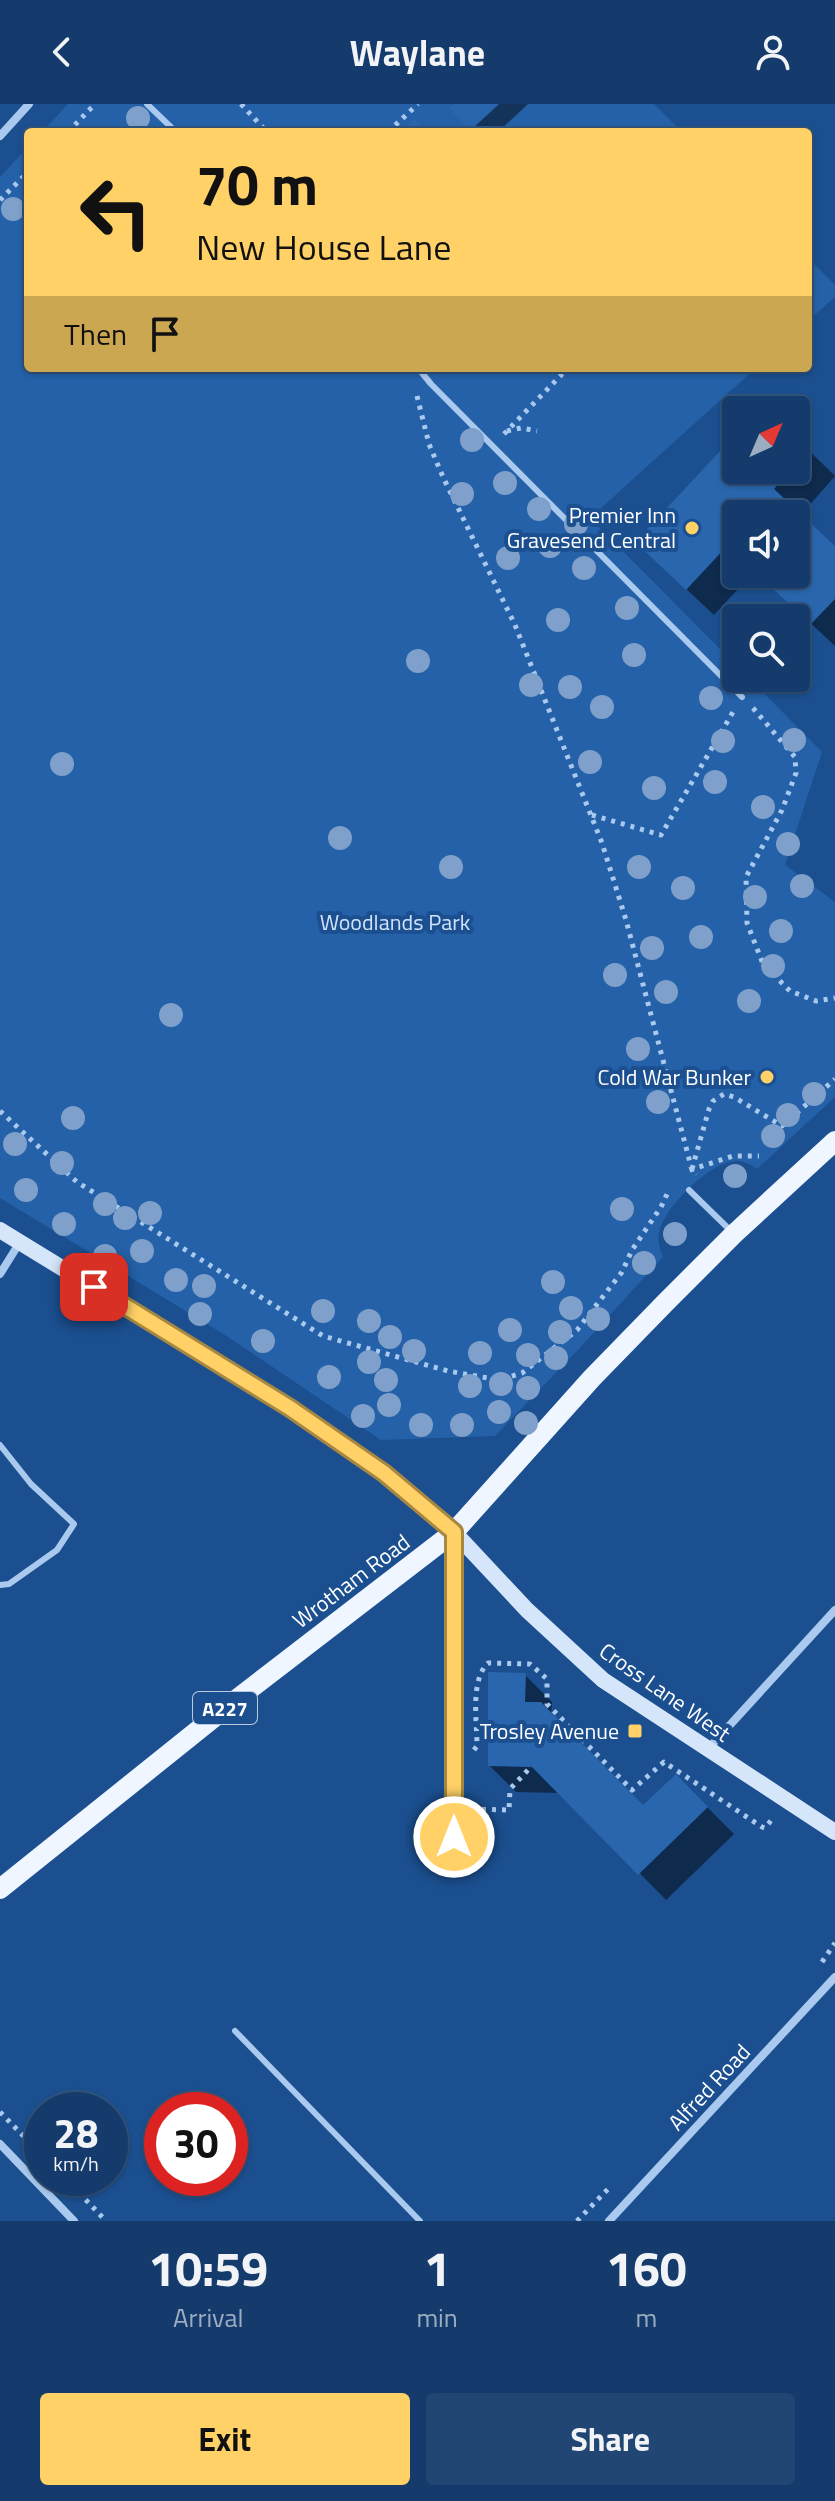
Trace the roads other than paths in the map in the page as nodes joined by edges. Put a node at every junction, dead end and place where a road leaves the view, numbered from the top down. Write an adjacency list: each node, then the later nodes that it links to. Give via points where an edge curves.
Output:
1 (29, 104): 4 (street)
2 (147, 104): 3 (lane)
3 (172, 128)
4 (0, 136)
5 (422, 372): 6 (lane)
6 (742, 697)
7 (835, 1141): 10 (main road, Wrotham Road / A227)
8 (689, 1190): 10 (lane)
9 (0, 1230): 11 (street, Cross Lane West)
10 (734, 1234): 14 (main road, Wrotham Road / A227, via 592,1378)
11 (20, 1242): 12 (street); 14 (street, Cross Lane West, via 290,1408 384,1473)
12 (0, 1274)
13 (0, 1445): 15 (lane, via 31,1484 74,1524 57,1550)
14 (454, 1532): 17 (street, Cross Lane West, via 603,1680); 19 (street); 20 (main road, Wrotham Road / A227)
15 (0, 1585)
16 (835, 1610): 17 (street)
17 (708, 1749): 18 (street, Cross Lane West)
18 (835, 1832)
19 (454, 1837)
20 (0, 1889)
21 (835, 1977): 26 (street, Alfred Road)
22 (235, 2031): 25 (lane)
23 (0, 2144): 24 (street)
24 (74, 2221)
25 (420, 2221)
26 (609, 2221)

